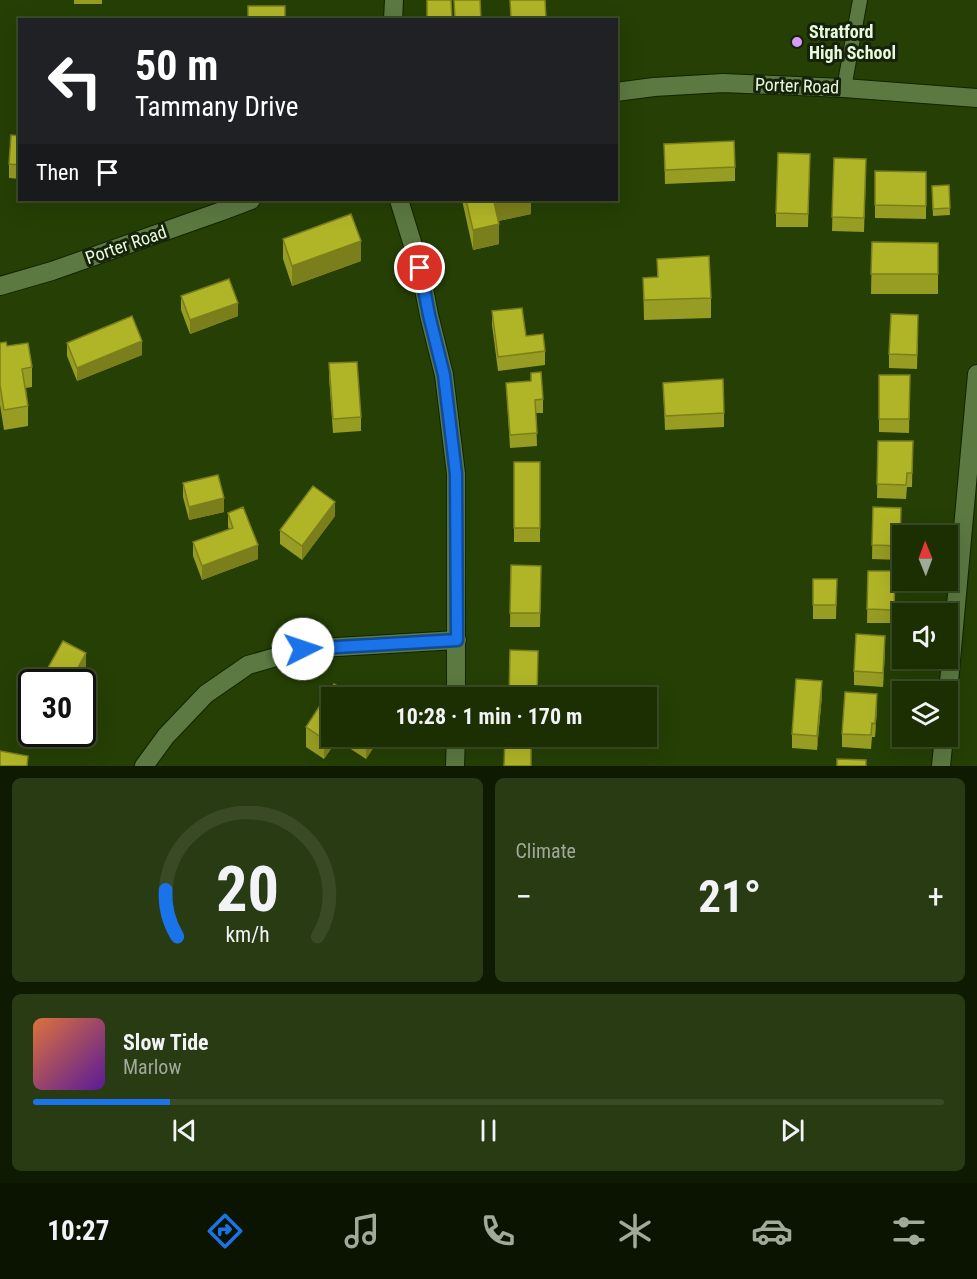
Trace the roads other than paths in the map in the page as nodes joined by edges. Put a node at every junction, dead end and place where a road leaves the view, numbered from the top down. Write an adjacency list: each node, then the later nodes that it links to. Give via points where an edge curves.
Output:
1 (394, 0): 3 (street)
2 (860, 0): 4 (lane)
3 (393, 18)
4 (844, 88): 5 (street, Porter Road, via 723,83); 6 (street, Porter Road)
5 (618, 92)
6 (977, 98)
7 (248, 201): 9 (street, Porter Road)
8 (399, 201): 11 (street, via 420,268 444,375 456,474)
9 (0, 286)
10 (977, 374): 12 (street)
11 (457, 640): 13 (street); 16 (street, via 303,649 248,665 206,694)
12 (949, 681)
13 (456, 687)
14 (456, 747): 17 (street)
15 (943, 747): 18 (street)
16 (144, 766)
17 (455, 766)
18 (941, 766)

